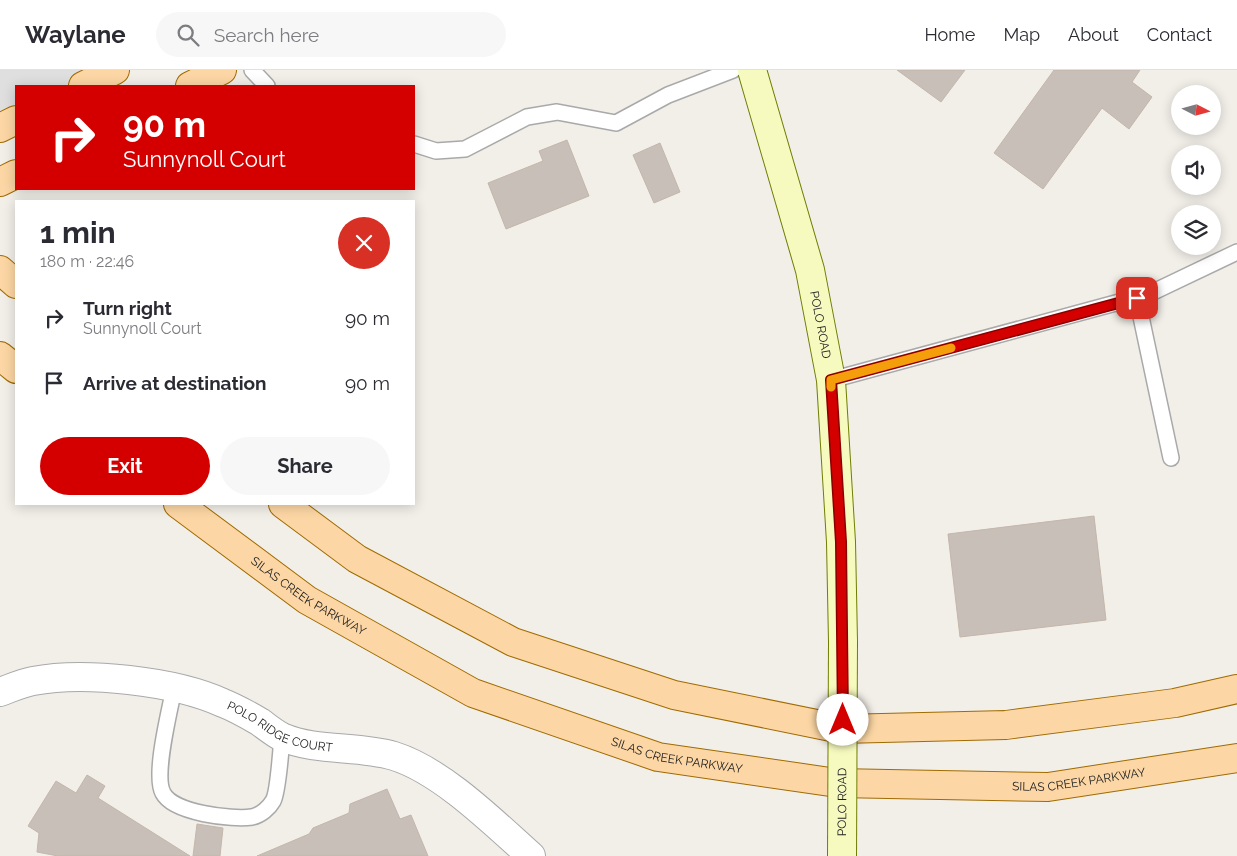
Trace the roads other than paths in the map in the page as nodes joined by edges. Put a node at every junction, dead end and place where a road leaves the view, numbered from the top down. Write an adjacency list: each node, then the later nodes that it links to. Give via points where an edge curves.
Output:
1 (115, 70): 6 (main road)
2 (222, 70): 7 (main road)
3 (252, 70): 8 (lane)
4 (733, 70): 11 (lane, via 668,95 616,123 558,112 527,117 464,149 436,152)
5 (752, 70): 18 (main road, POLO ROAD, via 810,270)
6 (85, 85)
7 (192, 85)
8 (267, 85)
9 (15, 120): 10 (main road)
10 (0, 128)
11 (415, 144)
12 (1237, 252): 15 (lane)
13 (0, 270): 14 (main road)
14 (15, 283)
15 (1137, 298): 18 (lane); 19 (lane)
16 (0, 356): 17 (main road)
17 (15, 368)
18 (831, 380): 28 (main road, POLO ROAD, bridge, via 841,542)
19 (1171, 458)
20 (179, 505): 26 (main road, SILAS CREEK PARKWAY, via 307,600 472,693 658,757 837,783 1048,787)
21 (283, 505): 23 (main road, via 357,559 513,642 674,695 841,729 1006,725 1175,703)
22 (174, 688): 24 (street, POLO RIDGE COURT, via 135,681 77,677 32,681); 25 (street, POLO RIDGE COURT, via 222,702); 25 (lane, via 160,770 163,793 176,806 221,816 253,817 263,813 275,800)
23 (1237, 690)
24 (0, 692)
25 (282, 737): 27 (street, POLO RIDGE COURT, via 318,745 362,749 421,766 480,811)
26 (1237, 758)
27 (531, 856)
28 (842, 856)

